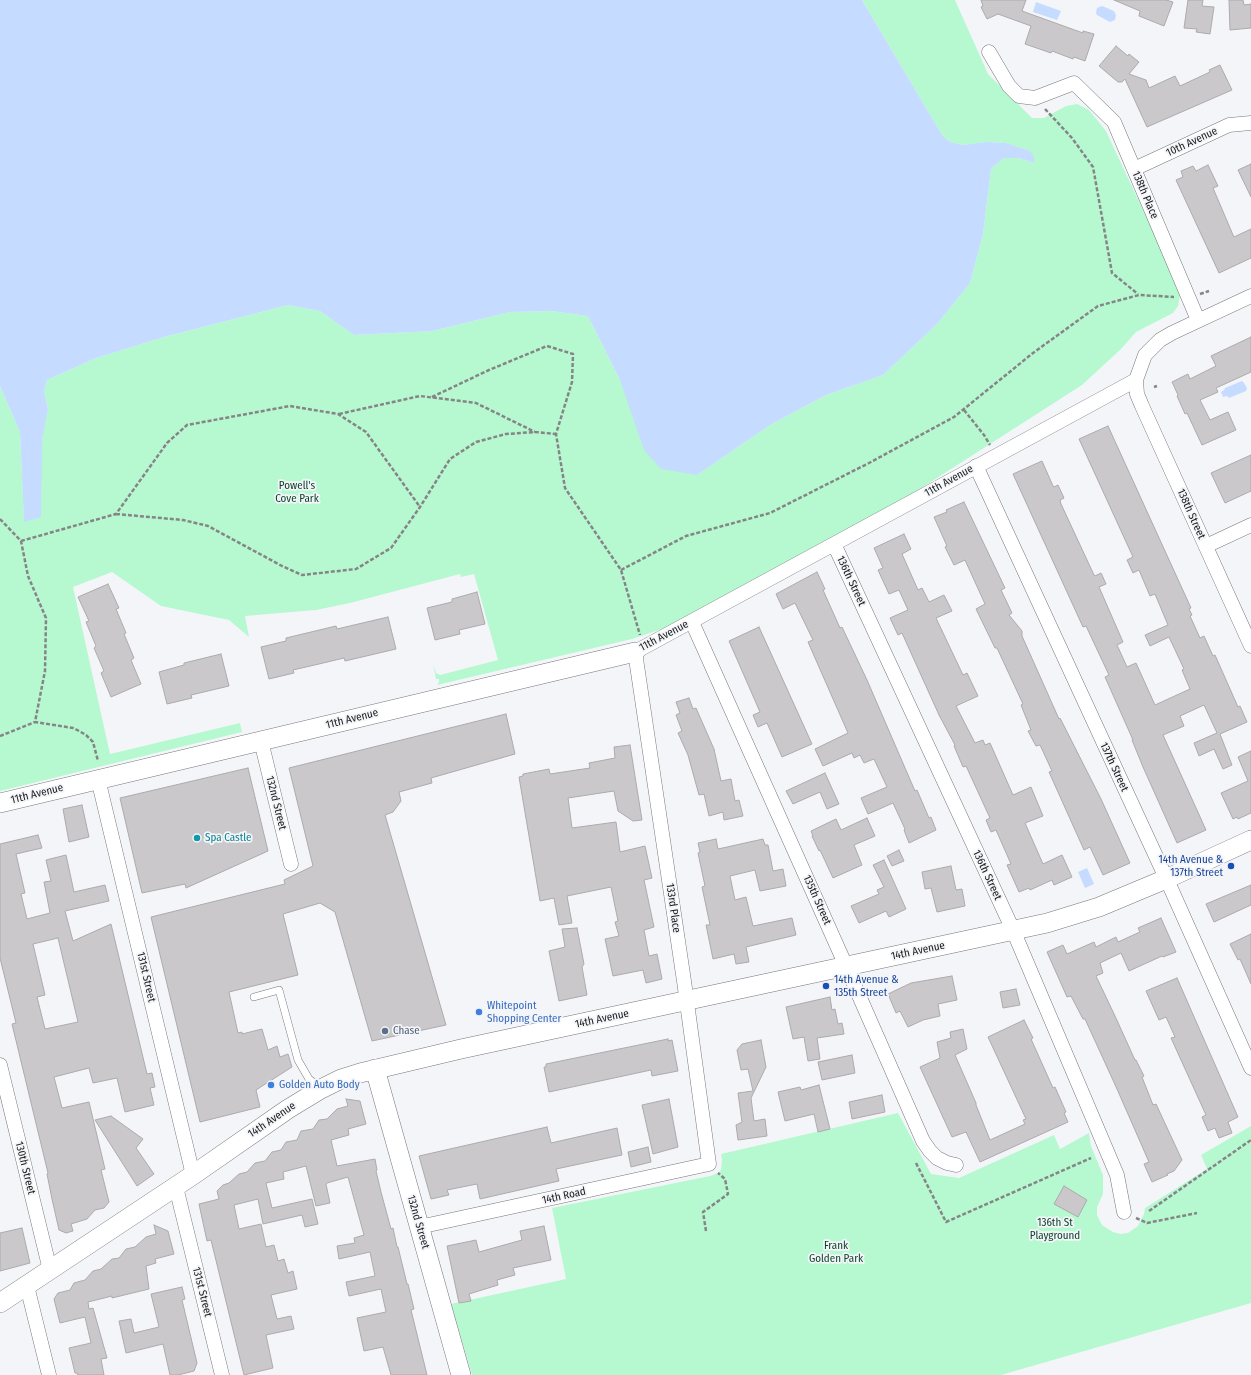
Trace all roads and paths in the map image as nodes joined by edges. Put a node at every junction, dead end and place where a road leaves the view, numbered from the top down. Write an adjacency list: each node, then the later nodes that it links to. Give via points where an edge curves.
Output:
1 (989, 52): 2 (street, via 1009,86 1019,96)
2 (1035, 98): 4 (street, 138th Place, via 1074,83 1114,122); 6 (path, via 1072,138 1092,167 1112,273)
3 (1251, 123): 4 (street, 10th Avenue, via 1229,125)
4 (1134, 169): 8 (street, 138th Place)
5 (1209, 291): 8 (path)
6 (1139, 295): 8 (path); 12 (path, via 1098,306 1033,353)
7 (1251, 296): 9 (street)
8 (1189, 298): 9 (street, 138th Place)
9 (1198, 320): 10 (street, via 1172,332 1150,349 1142,361)
10 (1136, 380): 16 (street, 11th Avenue); 24 (street, 138th Street, via 1137,394 1142,406)
11 (432, 397): 13 (path, via 420,396); 14 (path, via 476,403); 15 (path, via 546,346 572,354 572,382)
12 (964, 410): 16 (path, via 984,434); 25 (path, via 770,514 686,536)
13 (338, 414): 18 (path, via 366,432); 19 (path, via 290,406 187,425 168,443)
14 (535, 432): 15 (path); 18 (path, via 506,434 476,442 450,459)
15 (556, 434): 25 (path, via 566,488)
16 (996, 456): 17 (street, 11th Avenue)
17 (976, 466): 23 (street, 11th Avenue); 36 (street, 137th Street)
18 (420, 507): 19 (path, via 391,548 356,569 302,575 208,526 183,520)
19 (116, 514): 22 (path)
20 (0, 519): 22 (path)
21 (1251, 525): 24 (street)
22 (21, 541): 29 (path, via 28,576 46,618 44,671)
23 (834, 544): 26 (street, 11th Avenue); 37 (street, 136th Street)
24 (1206, 546): 27 (street, 138th Street)
25 (621, 570): 28 (path, via 636,626)
26 (692, 622): 28 (street, 11th Avenue); 38 (street, 135th Street)
27 (1251, 646)
28 (639, 649): 31 (street, 11th Avenue); 40 (street, 133rd Place)
29 (34, 722): 30 (path); 32 (path, via 73,728 86,735 93,742)
30 (0, 736)
31 (261, 741): 32 (street, 11th Avenue); 35 (street, 132nd Street)
32 (98, 770): 33 (street, 11th Avenue); 50 (street, 131st Street)
33 (0, 803)
34 (1251, 840): 36 (street, 14th Avenue)
35 (291, 864)
36 (1166, 879): 37 (street, 14th Avenue, via 1099,907 1047,923); 42 (street, 137th Street)
37 (1013, 930): 38 (street, 14th Avenue); 53 (street, 136th Street, via 1117,1175)
38 (846, 966): 40 (street, 14th Avenue); 48 (street, 135th Street, via 923,1141 937,1158)
39 (254, 997): 44 (lane, via 279,990 298,1060 309,1079)
40 (687, 1000): 43 (street, 14th Avenue); 49 (street, 133rd Place)
41 (0, 1065): 58 (street, 130th Street)
42 (1251, 1068)
43 (374, 1069): 44 (street, 14th Avenue, via 341,1079); 56 (street, 132nd Street)
44 (321, 1089): 50 (street, 14th Avenue)
45 (1251, 1140): 52 (path)
46 (1091, 1158): 47 (path, via 946,1222)
47 (916, 1163)
48 (956, 1165)
49 (714, 1169): 56 (street, 14th Road); 57 (path, via 724,1179 728,1194 703,1212)
50 (193, 1175): 51 (street, 14th Avenue)
51 (176, 1186): 58 (street, 14th Avenue); 62 (street, 131st Street)
52 (1149, 1210)
53 (1124, 1212)
54 (1197, 1213): 55 (path)
55 (1147, 1223)
56 (419, 1227): 63 (street, 132nd Street)
57 (706, 1231)
58 (50, 1270): 59 (street, 14th Avenue)
59 (27, 1286): 60 (street, 14th Avenue); 61 (street)
60 (0, 1304)
61 (49, 1375)
62 (222, 1375)
63 (461, 1375)

